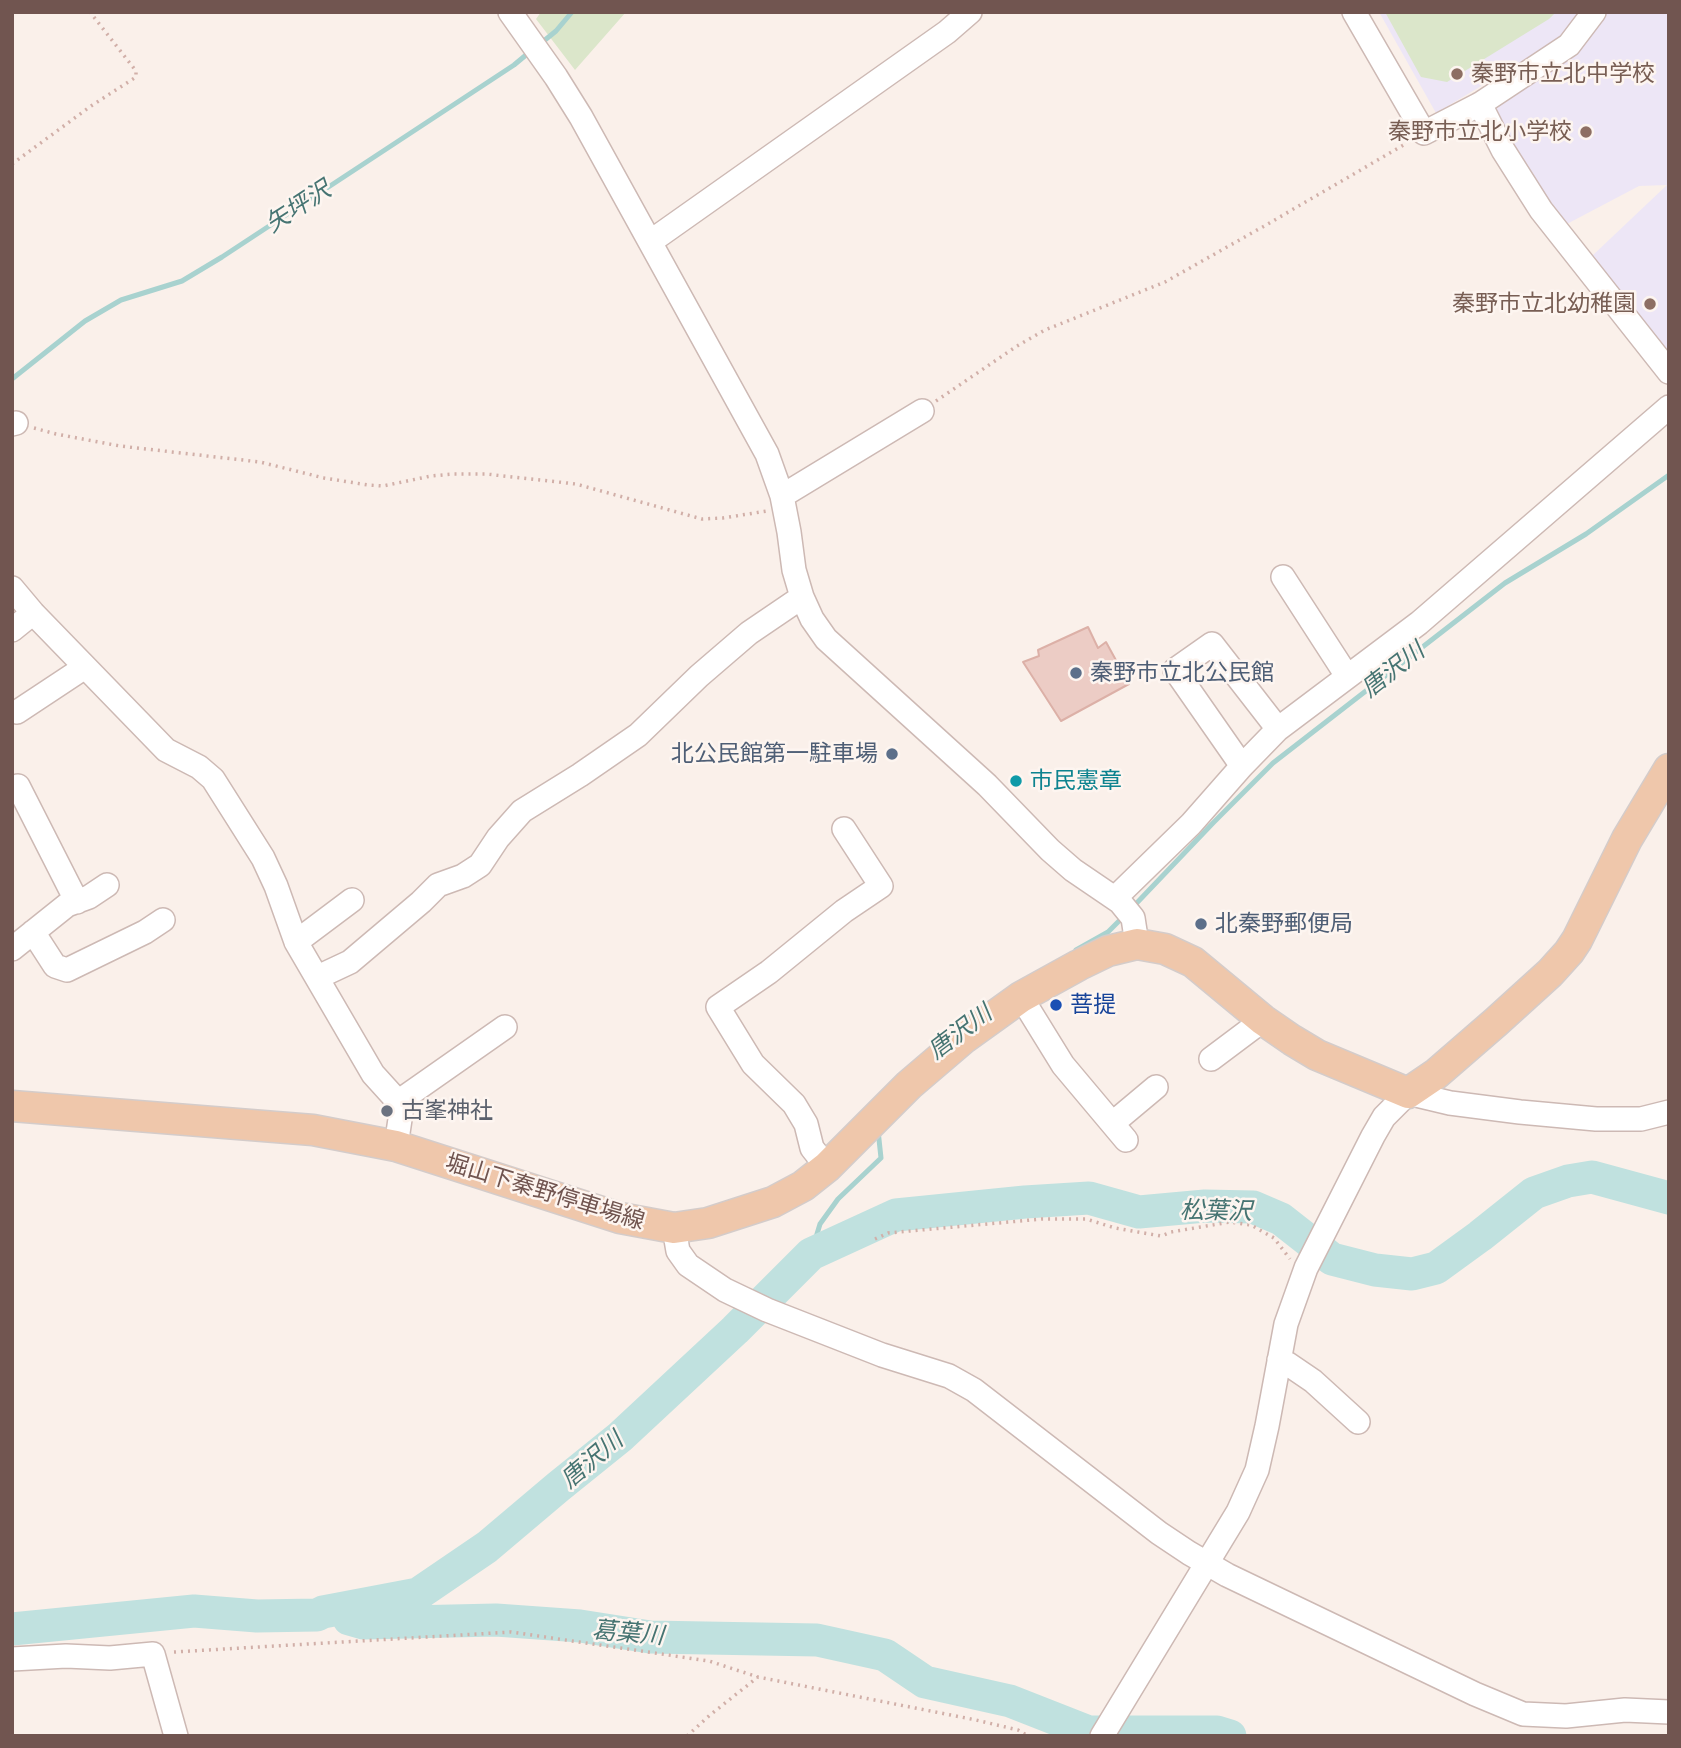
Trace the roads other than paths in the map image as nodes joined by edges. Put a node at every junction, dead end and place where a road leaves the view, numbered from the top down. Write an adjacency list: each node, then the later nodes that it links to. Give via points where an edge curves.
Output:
1 (970, 12): 6 (street)
2 (1354, 12): 5 (street, via 1424,134)
3 (1594, 12): 5 (street, via 1569,45)
4 (514, 14): 6 (street, via 581,117)
5 (1480, 104): 7 (street, via 1541,210)
6 (650, 242): 10 (street, via 767,454)
7 (1669, 372)
8 (1669, 407): 17 (street, via 1419,623)
9 (922, 411): 10 (street)
10 (783, 501): 13 (street)
11 (1283, 577): 17 (street)
12 (12, 588): 14 (street)
13 (802, 597): 27 (street, via 826,639); 32 (street, via 749,633 638,735 522,811 480,865 439,885 350,961)
14 (33, 613): 15 (street); 16 (street)
15 (12, 629)
16 (85, 667): 18 (street); 30 (street, via 166,750 199,766 213,779 263,858)
17 (1347, 676): 19 (street)
18 (17, 712)
19 (1278, 729): 20 (street); 20 (street, via 1212,643 1175,670)
20 (1242, 766): 27 (street, via 1191,824)
21 (1669, 769): 38 (main road, via 1569,952 1496,1022)
22 (18, 786): 26 (street)
23 (844, 829): 43 (street, via 880,886 718,1007 753,1064 794,1104 813,1148)
24 (107, 885): 26 (street)
25 (352, 900): 30 (street)
26 (77, 902): 29 (street)
27 (1126, 916): 33 (main road, 堀山下秦野停車場線, via 1108,951); 34 (main road, 堀山下秦野停車場線, via 1165,949 1193,962)
28 (163, 920): 29 (street, via 67,970 55,966)
29 (33, 932): 31 (street)
30 (296, 942): 32 (street)
31 (12, 949)
32 (317, 977): 39 (street, via 373,1074)
33 (1021, 997): 37 (street, via 1063,1065 1120,1132); 43 (main road, 堀山下秦野停車場線, via 909,1085)
34 (1263, 1020): 36 (street); 38 (main road, 堀山下秦野停車場線, via 1317,1055)
35 (505, 1027): 39 (street)
36 (1211, 1059)
37 (1156, 1087)
38 (1408, 1093): 41 (street, via 1450,1103 1596,1119 1641,1119); 45 (street, via 1384,1117 1322,1236 1286,1324)
39 (398, 1102): 42 (street, via 402,1106)
40 (13, 1104): 42 (main road, 堀山下秦野停車場線, via 313,1130)
41 (1669, 1112)
42 (396, 1146): 44 (main road, 堀山下秦野停車場線, via 620,1218)
43 (828, 1167): 44 (main road, 堀山下秦野停車場線, via 773,1202 708,1223)
44 (674, 1228): 47 (street, via 678,1251 688,1265 725,1290 882,1355 949,1376 974,1390 1159,1533)
45 (1279, 1360): 46 (street, via 1313,1381); 47 (street, via 1257,1470 1238,1512)
46 (1358, 1422)
47 (1206, 1563): 49 (street, via 1523,1714); 51 (street)
48 (12, 1659): 50 (street, via 153,1654)
49 (1669, 1712)
50 (176, 1736)
51 (1102, 1736)

